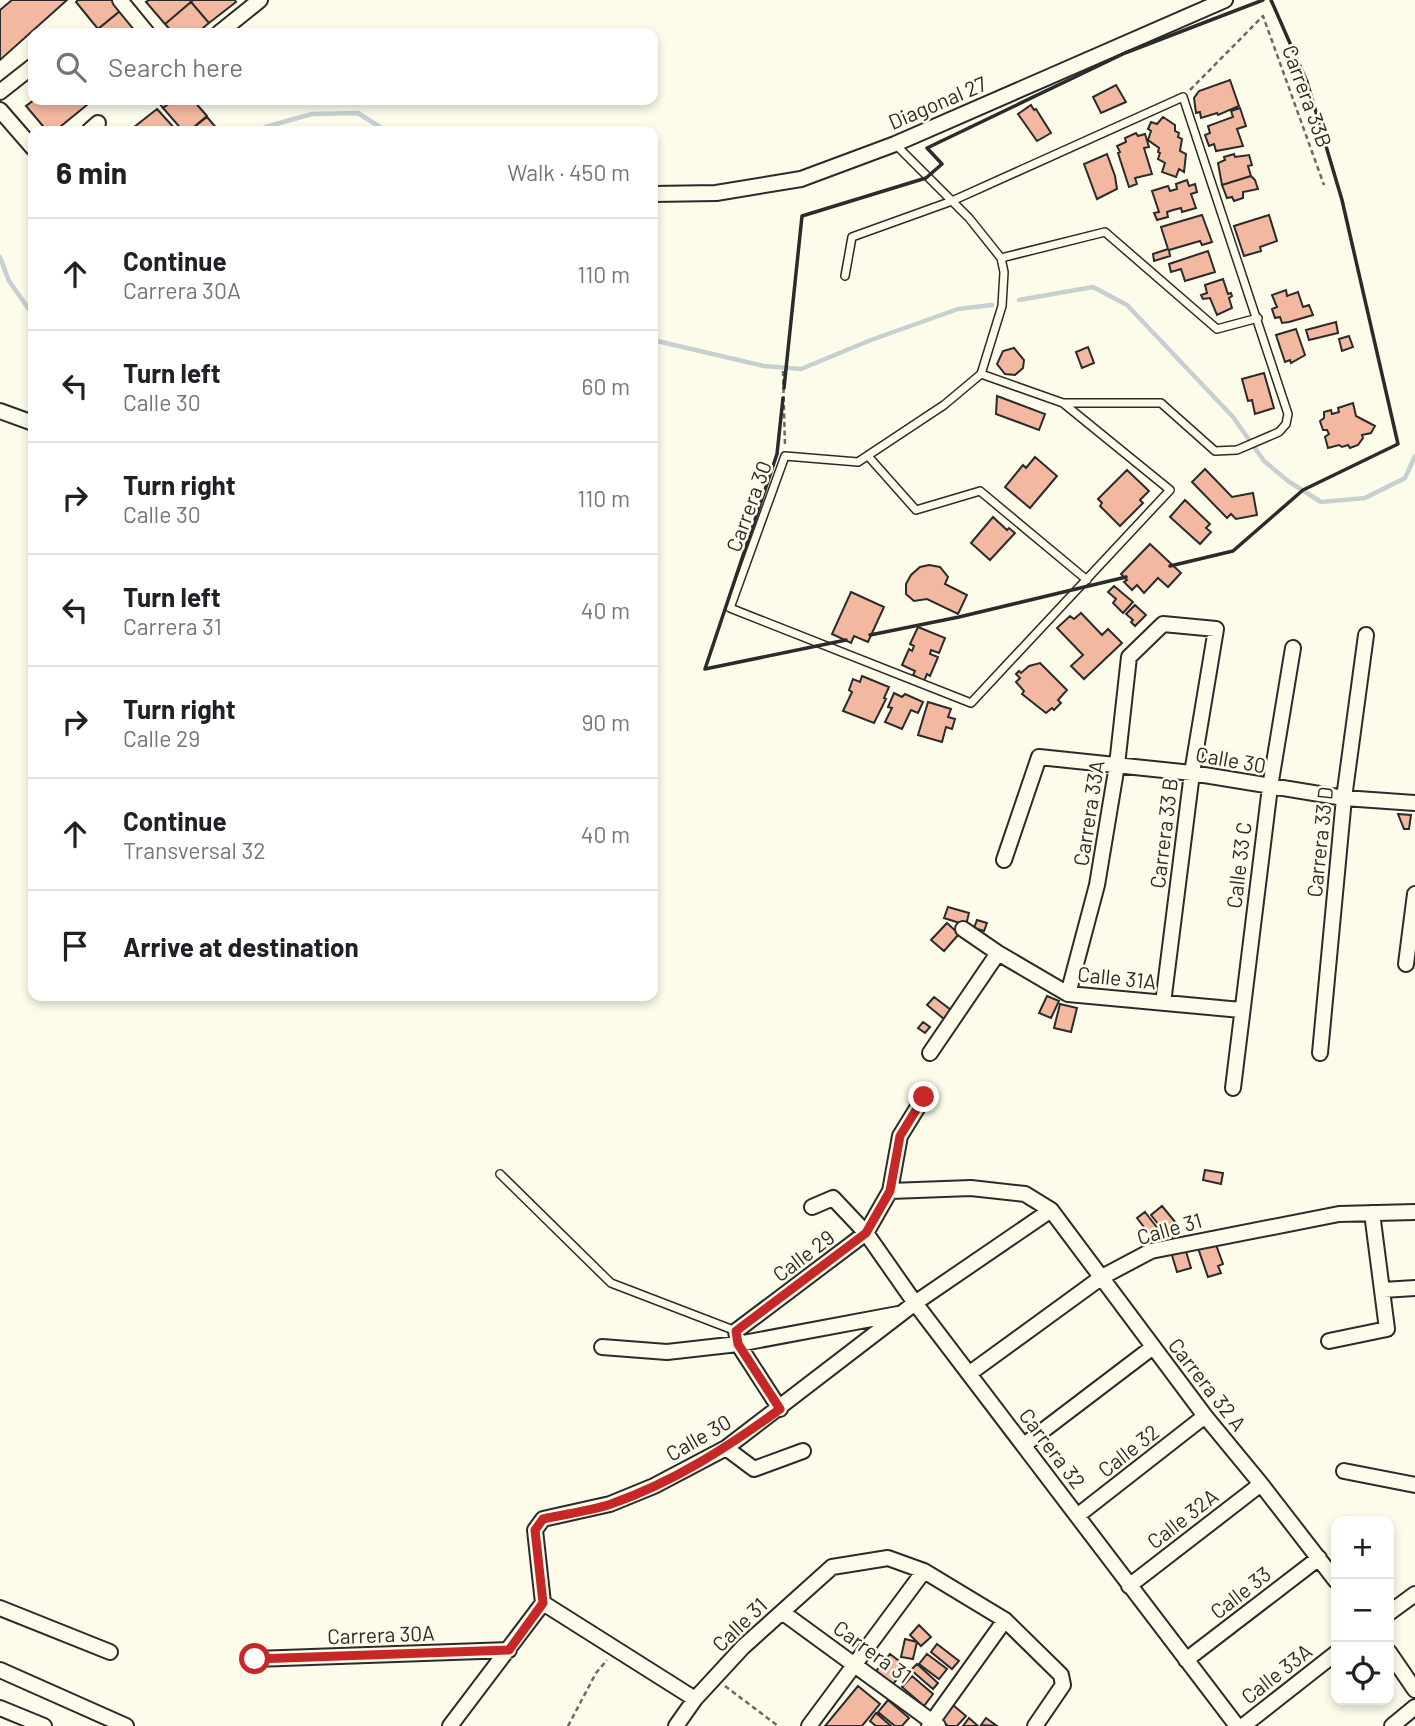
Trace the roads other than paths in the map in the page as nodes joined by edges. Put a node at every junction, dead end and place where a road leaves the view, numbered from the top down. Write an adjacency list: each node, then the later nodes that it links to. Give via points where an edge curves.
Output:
1 (260, 0): 5 (street)
2 (1225, 0): 10 (street, Diagonal 27)
3 (125, 2): 4 (street)
4 (143, 28)
5 (225, 28)
6 (28, 70): 7 (street)
7 (0, 92)
8 (0, 110): 9 (street)
9 (28, 142)
10 (895, 144): 11 (street, Diagonal 27, via 800,180 716,193); 12 (lane)
11 (658, 194)
12 (952, 201): 13 (lane); 14 (lane, via 852,237); 15 (lane, via 1183,97)
13 (1001, 258): 15 (lane, via 1105,232 1217,329); 16 (lane, via 1002,306)
14 (845, 276)
15 (1258, 318): 17 (lane, via 1288,414 1279,432 1237,450 1215,451 1161,403)
16 (981, 374): 17 (lane); 20 (lane)
17 (1063, 402): 21 (lane, via 1170,490)
18 (0, 411): 19 (street)
19 (28, 421)
20 (868, 456): 21 (lane, via 916,510 980,491); 21 (lane, Carrera 30, via 858,462 785,456 730,608 971,703)
21 (1087, 580)
22 (1216, 629): 25 (street, Carrera 33A, via 1163,624 1129,657); 26 (street, Carrera 33 B)
23 (1366, 635): 28 (street, Carrera 33 D)
24 (1293, 648): 27 (street, Calle 33 C)
25 (1117, 765): 26 (street, Calle 30); 30 (street, Calle 30, via 1039,757); 35 (street, Carrera 33A, via 1097,885)
26 (1192, 773): 27 (street, Calle 30); 36 (street, Carrera 33 B)
27 (1269, 787): 28 (street, Calle 30); 37 (street, Calle 33 C)
28 (1344, 799): 29 (street, Calle 30); 39 (street, Carrera 33 D)
29 (1415, 803)
30 (1004, 860)
31 (1415, 894): 34 (street)
32 (963, 929): 33 (street, Calle 31A)
33 (998, 953): 35 (street, Calle 31A); 38 (street)
34 (1406, 964)
35 (1068, 994): 36 (street, Calle 31A)
36 (1163, 1003): 37 (street, Calle 31A)
37 (1241, 1010): 40 (street, Calle 33 C)
38 (930, 1053)
39 (1320, 1054)
40 (1233, 1088)
41 (924, 1097): 43 (street, Calle 29, via 900,1136)
42 (500, 1174): 54 (lane, via 611,1283)
43 (890, 1191): 45 (street, via 971,1188 1025,1195); 48 (street, Calle 29)
44 (812, 1207): 48 (street, Carrera 32, via 833,1198)
45 (1051, 1210): 49 (street, Carrera 32 A); 52 (street, Calle 30)
46 (1415, 1212): 47 (street)
47 (1372, 1213): 49 (street, Calle 31, via 1339,1214 1151,1251); 51 (street)
48 (866, 1233): 52 (street, Carrera 32); 54 (street, Calle 29)
49 (1102, 1277): 57 (street, Carrera 32 A); 58 (street, Calle 31)
50 (1415, 1288): 51 (street)
51 (1384, 1290): 55 (street, via 1387,1329)
52 (915, 1303): 53 (street, Calle 30); 58 (street, Carrera 32)
53 (901, 1313): 54 (street); 59 (street, Calle 30)
54 (737, 1338): 56 (street, via 667,1352); 59 (street)
55 (1329, 1341)
56 (601, 1347)
57 (1153, 1347): 60 (street, Carrera 32 A); 61 (street)
58 (970, 1373): 61 (street, Carrera 32)
59 (780, 1409): 62 (street, Calle 30)
60 (1205, 1416): 65 (street, Carrera 32 A); 67 (street, Calle 32)
61 (1024, 1445): 67 (street, Carrera 32)
62 (726, 1448): 63 (street, via 754,1469); 73 (street, Calle 30, via 610,1504 543,1519 535,1530)
63 (803, 1451)
64 (1344, 1471): 66 (street)
65 (1261, 1484): 68 (street, Carrera 32 A); 71 (street, Calle 32A)
66 (1415, 1485)
67 (1077, 1516): 71 (street, Carrera 32)
68 (1319, 1558): 70 (street, Carrera 32 A); 82 (street, Calle 33)
69 (924, 1571): 76 (street, Calle 31, via 888,1558 832,1567); 77 (street, Calle 31); 84 (street)
70 (1335, 1579)
71 (1129, 1586): 82 (street, Carrera 32)
72 (1415, 1594): 75 (street)
73 (543, 1603): 78 (street); 87 (street)
74 (0, 1608): 79 (street)
75 (1394, 1609)
76 (782, 1612): 84 (street, Carrera 31); 87 (street, Calle 31)
77 (1005, 1620): 91 (street); 96 (street, Calle 31, via 1061,1675 1063,1685)
78 (509, 1650): 81 (street, Carrera 30A); 90 (street)
79 (110, 1652)
80 (1331, 1657): 98 (street, Calle 33A)
81 (255, 1659)
82 (1186, 1660): 97 (street, Carrera 32)
83 (1394, 1660): 86 (street)
84 (856, 1664): 91 (street, Carrera 31); 95 (street)
85 (0, 1670): 93 (street)
86 (1415, 1690)
87 (695, 1699): 94 (street, Calle 31)
88 (1415, 1707): 99 (street)
89 (0, 1708): 92 (street)
90 (455, 1725)
91 (933, 1725)
92 (44, 1726)
93 (125, 1726)
94 (676, 1726)
95 (809, 1726)
96 (1035, 1726)
97 (1237, 1726)
98 (1242, 1726)
99 (1392, 1726)

